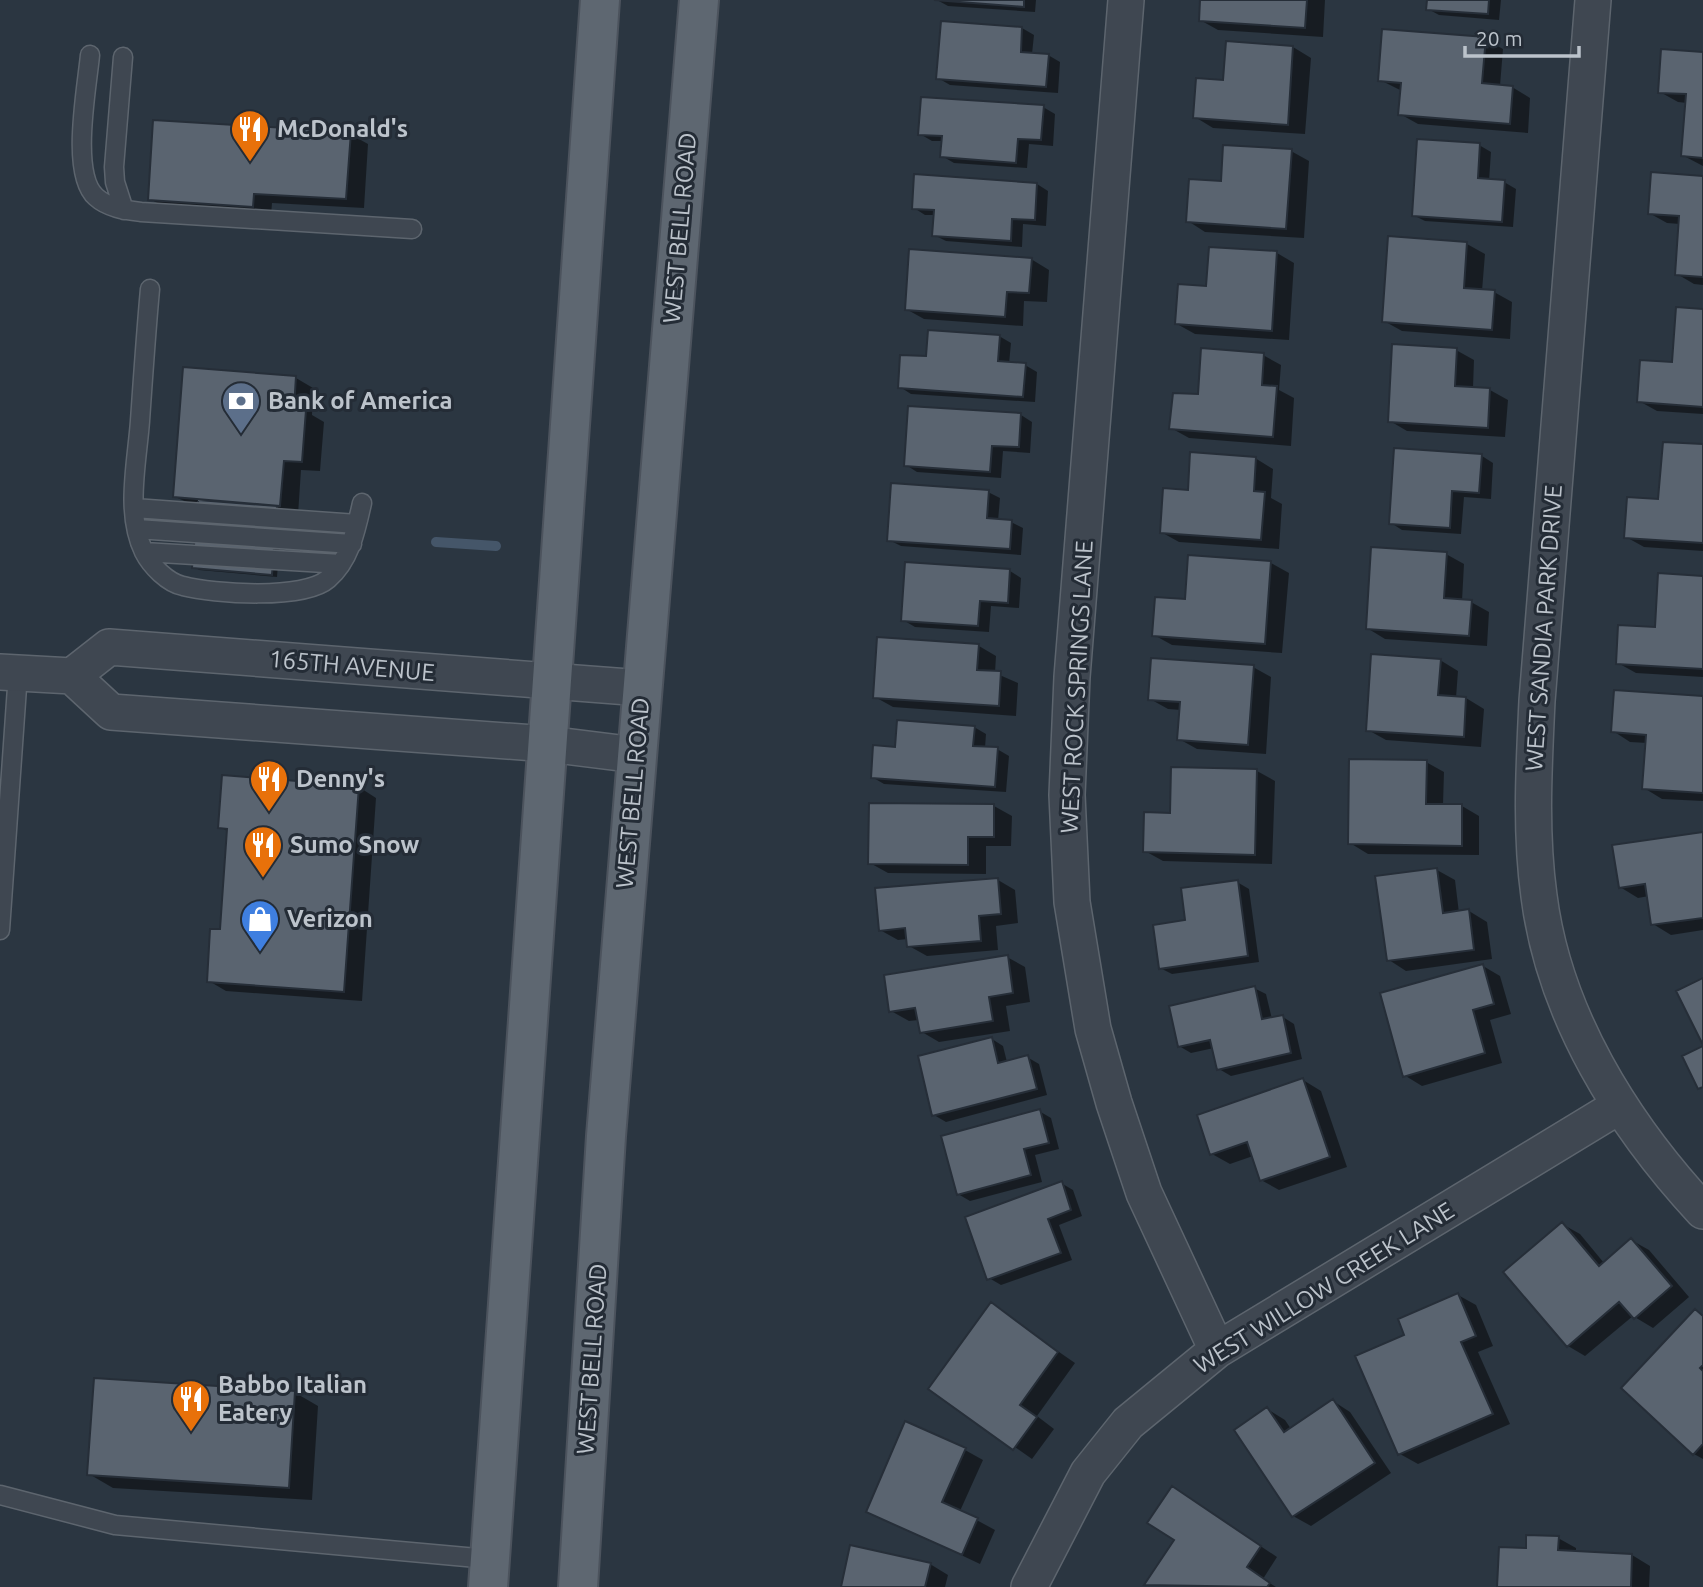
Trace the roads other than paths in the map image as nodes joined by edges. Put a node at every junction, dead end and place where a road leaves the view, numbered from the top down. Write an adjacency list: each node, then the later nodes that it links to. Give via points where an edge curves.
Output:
1 (600, 0): 19 (main road)
2 (699, 0): 20 (main road, WEST BELL ROAD)
3 (1126, 0): 26 (street, WEST ROCK SPRINGS LANE, via 1072,677 1067,795 1072,902 1093,1029 1114,1102 1144,1193)
4 (1592, 0): 24 (street, WEST SANDIA PARK DRIVE, via 1532,800 1539,898 1562,994)
5 (90, 55): 7 (lane, via 83,172 95,196)
6 (122, 57): 7 (lane, via 114,181)
7 (124, 210): 8 (lane)
8 (412, 229)
9 (150, 289): 11 (lane)
10 (362, 503): 12 (lane)
11 (134, 508): 12 (lane); 13 (lane)
12 (357, 524): 14 (lane)
13 (137, 529): 14 (lane); 15 (lane)
14 (352, 544): 16 (lane)
15 (144, 552): 16 (lane); 16 (lane, via 158,572 181,586 283,594 317,586)
16 (341, 564)
17 (9, 672): 18 (street); 23 (lane)
18 (72, 676): 19 (street, 165TH AVENUE, via 109,647); 21 (street, via 111,712)
19 (553, 682): 20 (street, 165TH AVENUE); 21 (main road)
20 (642, 688): 22 (main road, WEST BELL ROAD)
21 (548, 744): 22 (street); 28 (main road)
22 (636, 755): 29 (main road, WEST BELL ROAD)
23 (0, 930)
24 (1619, 1106): 25 (street, WEST SANDIA PARK DRIVE); 26 (street, WEST WILLOW CREEK LANE)
25 (1703, 1211)
26 (1217, 1350): 30 (street, WEST WILLOW CREEK LANE, via 1128,1423 1088,1473)
27 (0, 1495): 28 (lane, via 115,1525)
28 (488, 1573)
29 (578, 1587)
30 (1029, 1587)

